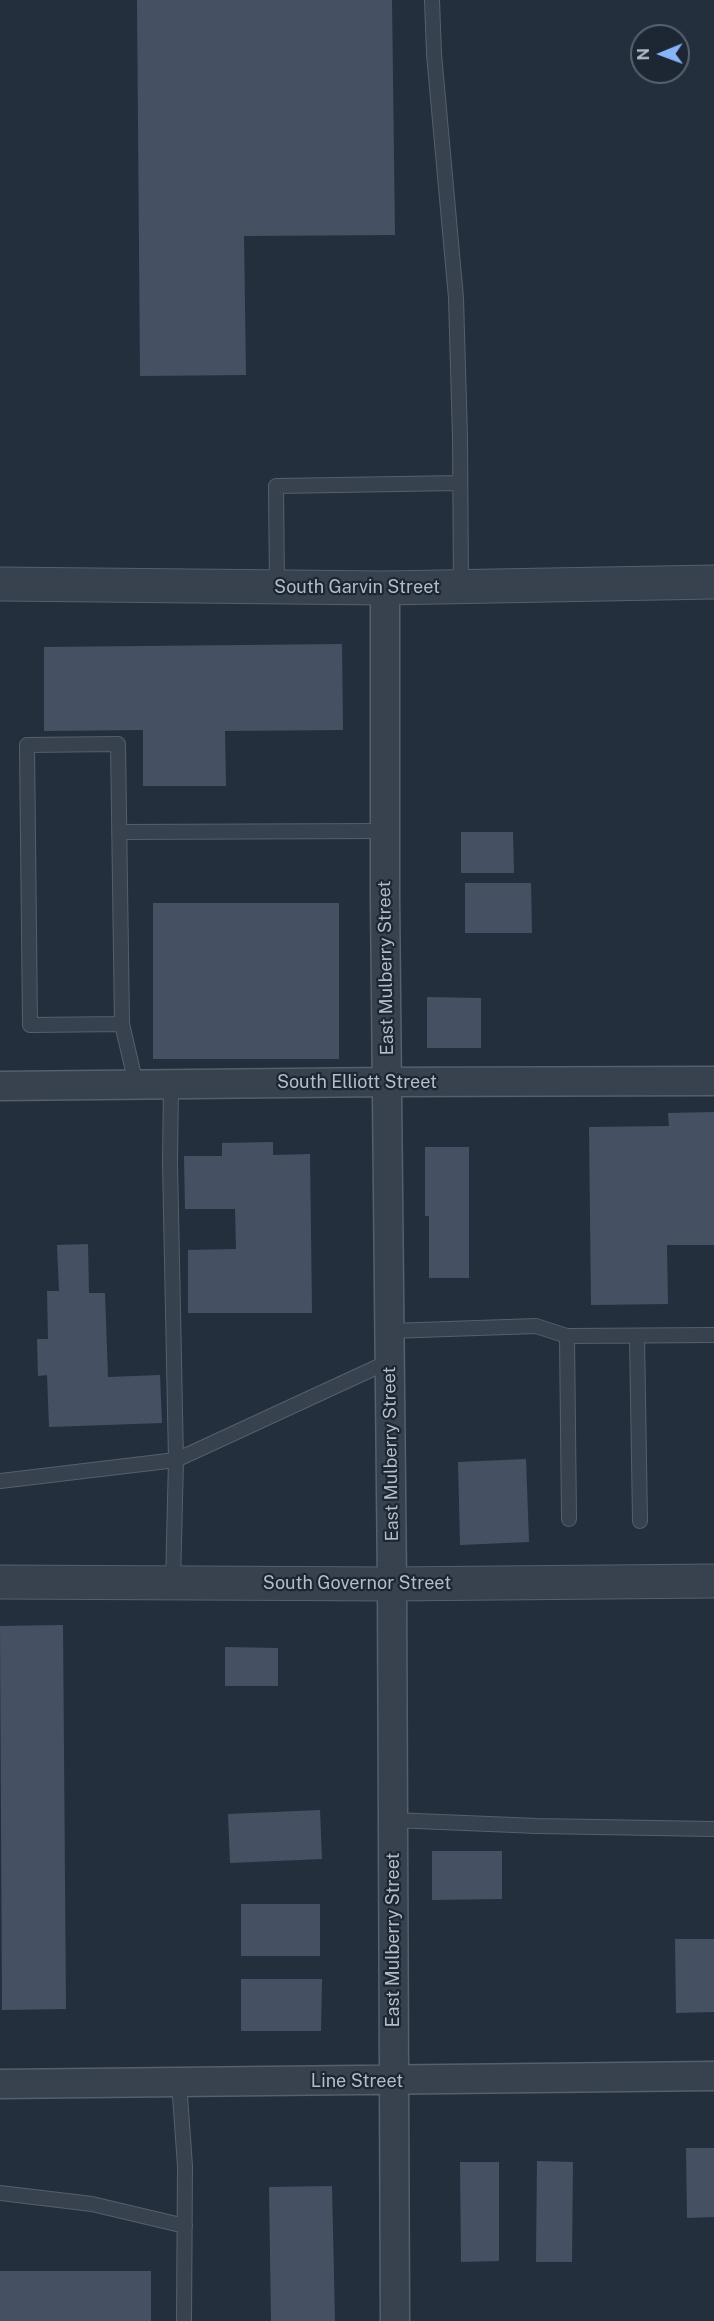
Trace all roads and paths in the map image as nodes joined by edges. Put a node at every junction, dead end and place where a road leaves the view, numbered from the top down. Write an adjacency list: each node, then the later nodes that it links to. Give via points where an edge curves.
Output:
1 (432, 0): 2 (lane, via 456,298)
2 (460, 483): 5 (lane); 6 (lane, via 276,486)
3 (714, 582): 5 (street, South Garvin Street)
4 (0, 584): 6 (street, South Garvin Street)
5 (461, 586): 7 (street, South Garvin Street)
6 (277, 587): 7 (street, South Garvin Street)
7 (385, 588): 8 (street, East Mulberry Street)
8 (385, 831): 9 (lane); 12 (street, East Mulberry Street)
9 (119, 832): 10 (lane); 10 (lane, via 118,744 27,745 30,1025)
10 (122, 1024): 13 (lane)
11 (714, 1081): 12 (street, South Elliott Street)
12 (387, 1082): 14 (street, South Elliott Street); 16 (street, East Mulberry Street)
13 (136, 1084): 14 (street, South Elliott Street); 15 (street, South Elliott Street)
14 (171, 1084): 21 (lane)
15 (0, 1086)
16 (389, 1331): 18 (lane, via 536,1326); 20 (street, East Mulberry Street)
17 (714, 1335): 19 (lane)
18 (567, 1336): 19 (lane); 23 (lane)
19 (637, 1336): 24 (lane)
20 (390, 1361): 21 (lane); 28 (street, East Mulberry Street)
21 (176, 1460): 22 (lane); 27 (lane)
22 (0, 1481)
23 (569, 1519)
24 (640, 1521)
25 (714, 1581): 28 (street, South Governor Street)
26 (0, 1582): 27 (street, South Governor Street)
27 (173, 1583): 28 (street, South Governor Street)
28 (392, 1584): 29 (street, East Mulberry Street)
29 (393, 1820): 30 (lane); 32 (street, East Mulberry Street)
30 (714, 1828)
31 (714, 2076): 32 (street, Line Street)
32 (394, 2081): 33 (street, Line Street); 38 (street, East Mulberry Street)
33 (179, 2082): 34 (street, Line Street); 36 (lane)
34 (0, 2084)
35 (0, 2193): 36 (lane, via 92,2204)
36 (185, 2226): 37 (lane)
37 (184, 2321)
38 (395, 2321)

